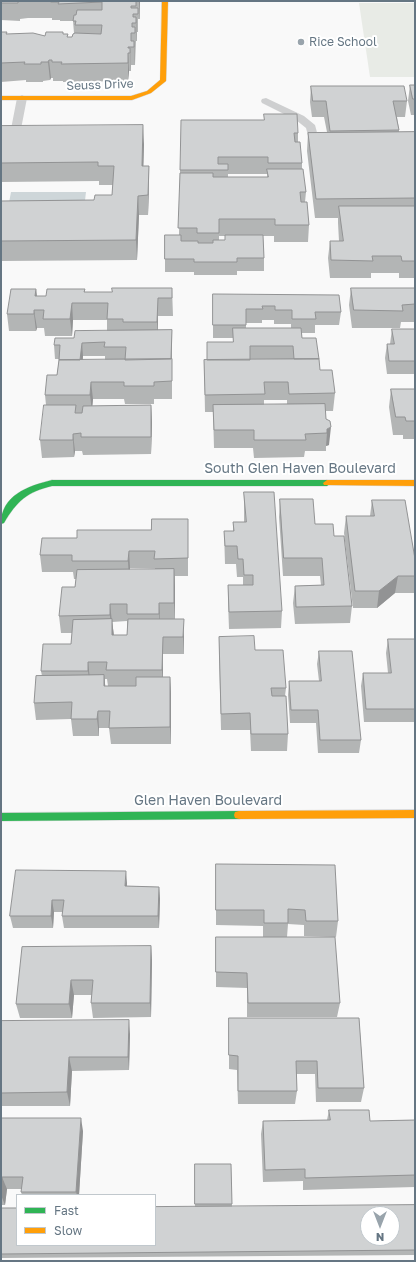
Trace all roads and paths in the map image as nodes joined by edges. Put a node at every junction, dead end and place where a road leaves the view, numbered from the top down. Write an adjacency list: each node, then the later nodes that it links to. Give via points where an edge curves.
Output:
1 (166, 1): 3 (street, Seuss Drive, via 162,81 155,89 132,98)
2 (1, 98): 3 (street, Seuss Drive)
3 (22, 98): 5 (lane)
4 (266, 101): 6 (lane, via 300,118 311,127)
5 (16, 129)
6 (317, 151)
7 (415, 483): 8 (street, South Glen Haven Boulevard, via 52,483 34,487 18,496 7,508)
8 (1, 521)
9 (415, 814): 10 (street, Glen Haven Boulevard)
10 (1, 817)

